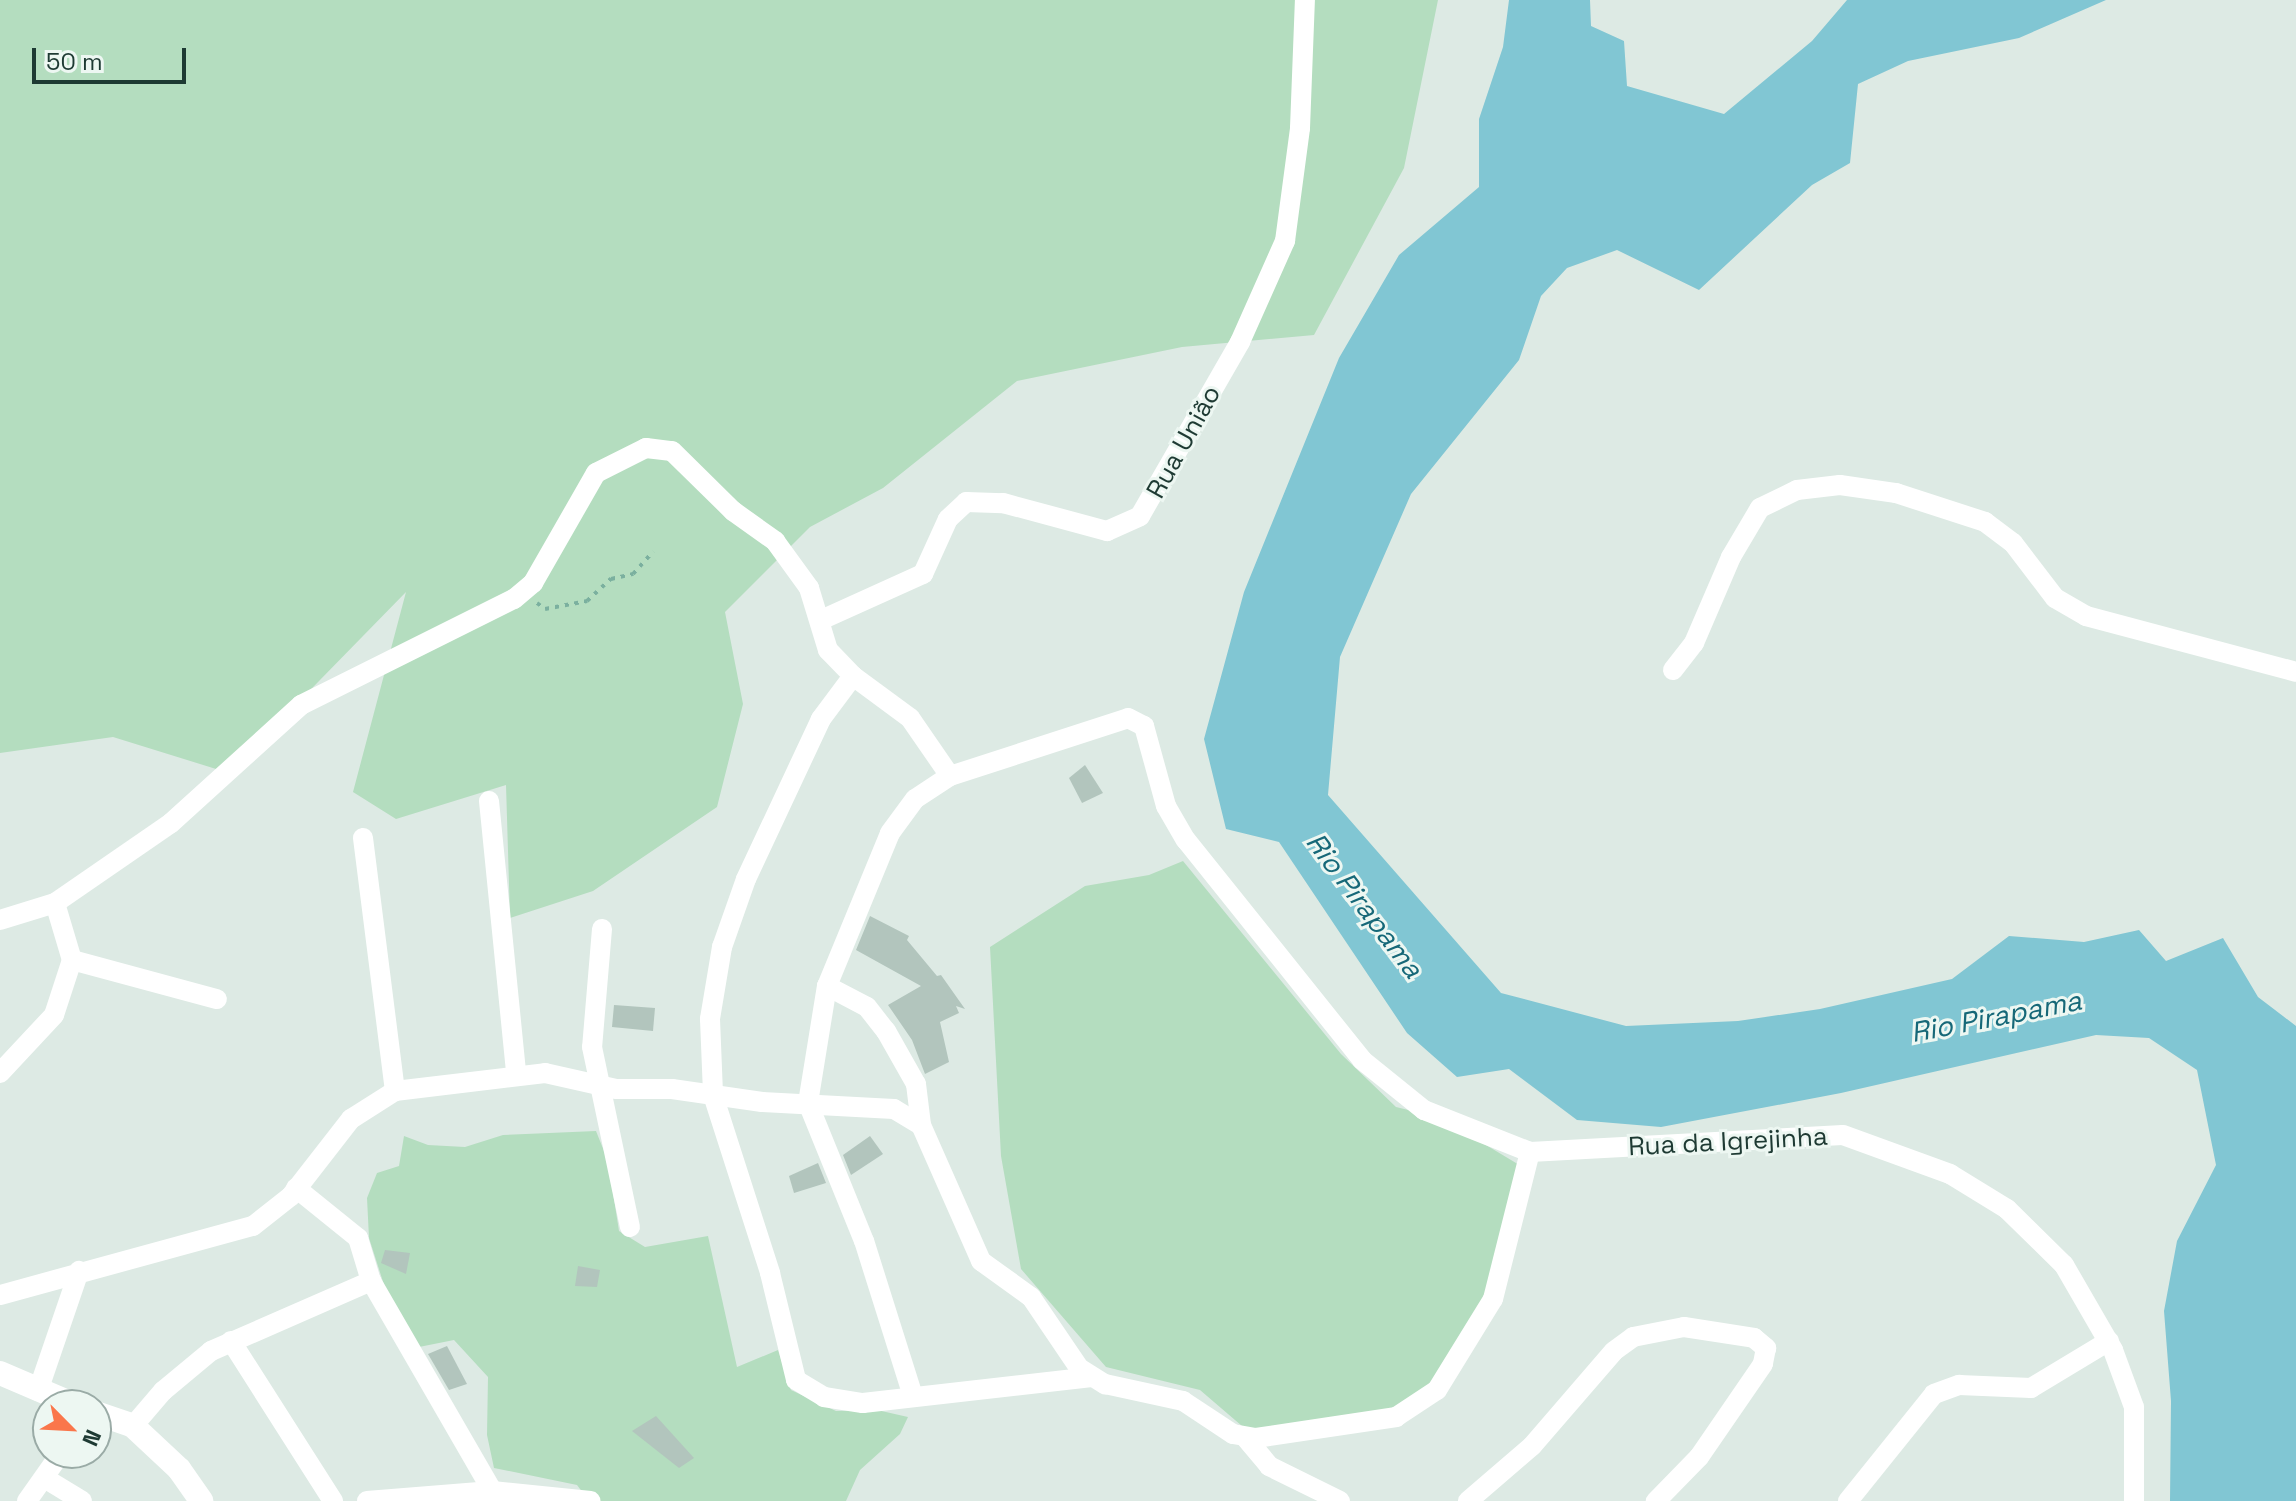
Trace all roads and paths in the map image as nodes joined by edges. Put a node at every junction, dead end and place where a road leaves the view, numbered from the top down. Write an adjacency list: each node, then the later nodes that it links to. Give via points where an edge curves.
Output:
1 (1305, 0): 4 (street, Rua União, via 1300,128 1285,241 1240,342 1140,516 1107,531 1003,503 966,502 948,519 923,574)
2 (653, 552): 3 (path, via 633,574 611,579 587,601 545,609)
3 (522, 592): 4 (street, via 546,562 596,473 633,453 660,448 672,451 733,511 775,541 799,571); 11 (street, via 301,705 202,799)
4 (821, 620): 7 (street, via 828,650)
5 (1673, 670): 6 (street, via 1694,643 1731,557 1760,508 1797,490 1840,485 1896,493 1985,522 2013,543 2055,598 2086,616)
6 (2296, 672)
7 (853, 676): 8 (street, via 910,718); 21 (street, via 821,719 732,914 710,1019)
8 (950, 776): 15 (street, via 901,813); 24 (street, via 1115,721 1137,719 1144,726 1176,826 1362,1060 1424,1110)
9 (489, 801): 18 (street)
10 (363, 838): 20 (street)
11 (55, 903): 12 (street); 14 (street)
12 (0, 920)
13 (602, 929): 19 (street, via 592,1047)
14 (72, 960): 16 (street); 17 (street, via 54,1015)
15 (827, 986): 22 (street); 23 (street, via 867,1007 886,1031 916,1084)
16 (217, 999)
17 (0, 1073)
18 (516, 1073): 19 (street, via 559,1073); 20 (street)
19 (601, 1087): 21 (street); 26 (street)
20 (395, 1091): 25 (street, via 351,1119)
21 (713, 1095): 22 (street); 36 (street, via 770,1273 799,1386 824,1397 863,1403)
22 (808, 1103): 23 (street, via 894,1109); 36 (street, via 864,1241)
23 (921, 1125): 33 (street, via 981,1261 1031,1297)
24 (1530, 1152): 31 (street, Rua da Igrejinha, via 1826,1134 1866,1140 1950,1174 2007,1209 2064,1265); 39 (street, via 1493,1299 1437,1390 1396,1417)
25 (296, 1188): 27 (street, via 253,1226); 28 (street, via 350,1228)
26 (630, 1227)
27 (79, 1271): 29 (street); 35 (street)
28 (371, 1281): 30 (street); 42 (street)
29 (0, 1295)
30 (231, 1341): 38 (street, via 163,1391); 46 (street)
31 (2109, 1341): 52 (street, via 2031,1388 1959,1385 1934,1394); 53 (street, Rua da Igrejinha, via 2134,1407)
32 (0, 1373): 34 (street)
33 (1090, 1377): 36 (street, via 1042,1386); 39 (street, via 1183,1401 1221,1428)
34 (34, 1389)
35 (39, 1389)
36 (912, 1393)
37 (112, 1419): 38 (street)
38 (133, 1426): 45 (street, via 179,1469)
39 (1245, 1437): 49 (street, via 1277,1471)
40 (52, 1469): 41 (street)
41 (46, 1479): 43 (street); 44 (street)
42 (492, 1491): 47 (street); 48 (street)
43 (27, 1501)
44 (82, 1501)
45 (201, 1501)
46 (333, 1501)
47 (367, 1501)
48 (590, 1501)
49 (1340, 1501)
50 (1468, 1501): 51 (street, via 1532,1446 1614,1351 1633,1337 1684,1327 1754,1338 1766,1348 1763,1364 1699,1457)
51 (1656, 1501)
52 (1848, 1501)
53 (2134, 1501)

